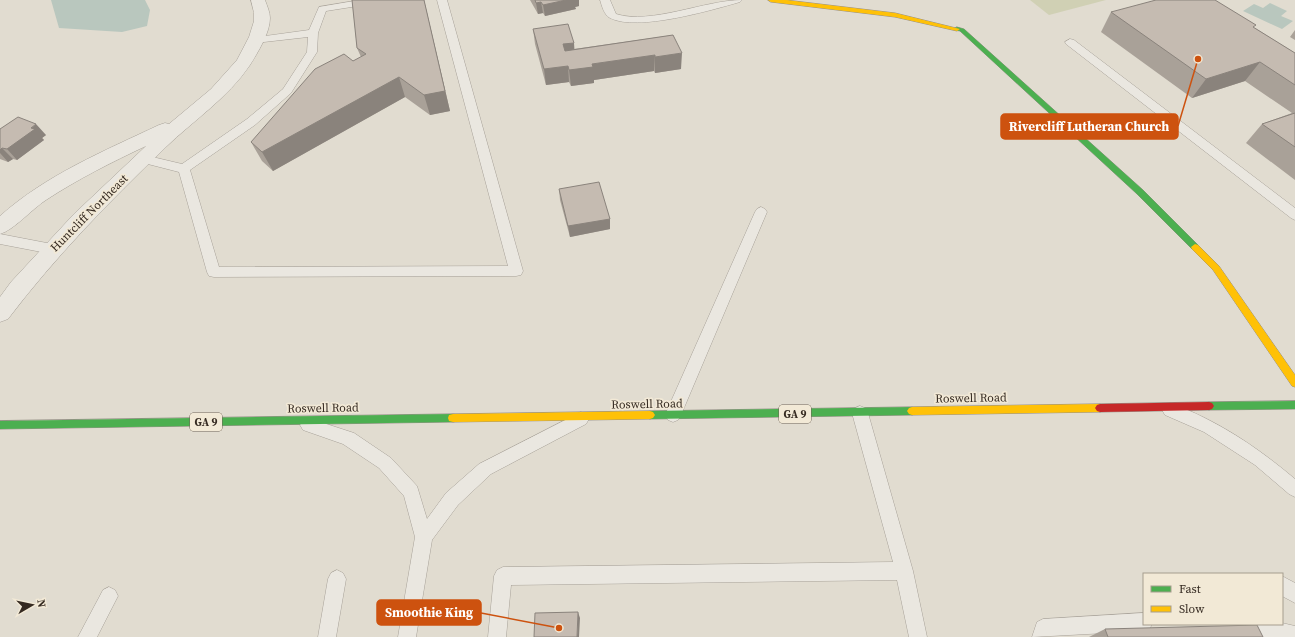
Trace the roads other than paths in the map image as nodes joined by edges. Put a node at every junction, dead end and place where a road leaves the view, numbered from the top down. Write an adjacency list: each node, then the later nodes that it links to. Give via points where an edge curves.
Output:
1 (258, 0): 8 (street, Huntcliff Northeast, via 263,20)
2 (377, 0): 7 (lane, via 322,9)
3 (442, 0): 12 (lane, via 516,271 214,272)
4 (605, 0): 5 (lane, via 609,12 614,17 633,19 685,13)
5 (737, 0)
6 (771, 0): 19 (main road, via 895,15 962,30 1140,192 1216,268)
7 (313, 33): 8 (lane); 12 (lane, via 312,52 287,91 251,122)
8 (255, 40): 10 (street, Huntcliff Northeast, via 242,64 207,103)
9 (1070, 42): 14 (lane)
10 (184, 120): 11 (street, Huntcliff Northeast); 15 (street, Huntcliff Northeast, via 73,174 20,209)
11 (144, 159): 12 (lane); 17 (street, Huntcliff Northeast)
12 (184, 169)
13 (761, 212): 23 (lane)
14 (1295, 215)
15 (0, 227)
16 (0, 239): 17 (lane)
17 (52, 249): 18 (street, Huntcliff Northeast)
18 (0, 313)
19 (1295, 383)
20 (1295, 405): 21 (main road, Roswell Road / GA 9)
21 (1160, 406): 22 (main road, Roswell Road / GA 9); 27 (lane, via 1209,427 1261,460)
22 (860, 413): 23 (main road, Roswell Road / GA 9); 29 (lane)
23 (673, 415): 24 (main road, Roswell Road / GA 9)
24 (586, 416): 25 (main road, Roswell Road / GA 9); 28 (lane, via 485,469 452,499)
25 (295, 421): 26 (main road, Roswell Road / GA 9); 28 (lane, via 348,438 386,463 411,492)
26 (0, 425)
27 (1295, 489)
28 (424, 537): 40 (lane)
29 (904, 572): 41 (lane, via 503,576); 42 (lane)
30 (338, 579): 39 (lane)
31 (1283, 586): 32 (lane)
32 (1295, 594)
33 (109, 596): 38 (lane)
34 (1143, 622): 36 (lane)
35 (1267, 630): 37 (lane)
36 (1042, 632)
37 (1295, 635)
38 (87, 637)
39 (327, 637)
40 (407, 637)
41 (497, 637)
42 (918, 637)

